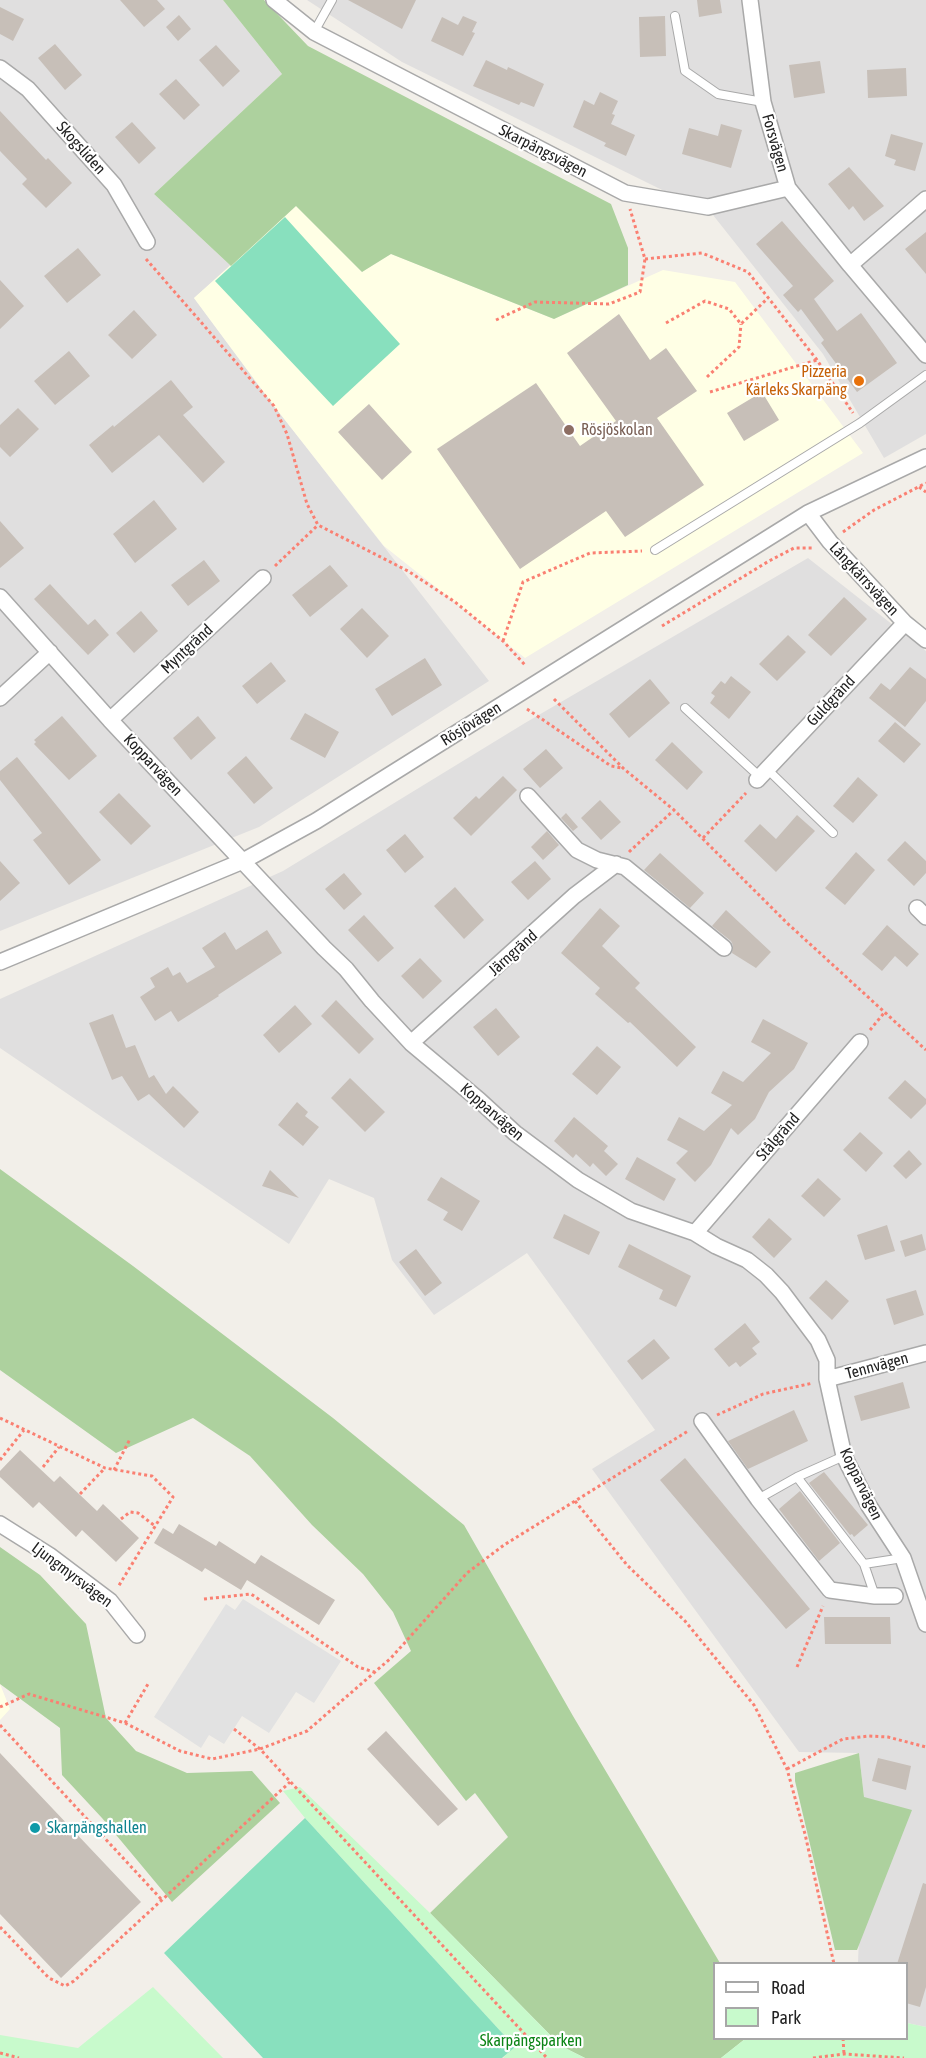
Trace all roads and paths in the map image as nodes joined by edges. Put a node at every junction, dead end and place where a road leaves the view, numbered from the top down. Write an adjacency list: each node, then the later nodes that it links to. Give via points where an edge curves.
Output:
1 (274, 0): 5 (street, Skarpängsvägen)
2 (332, 0): 5 (lane)
3 (750, 0): 7 (street, Forsvägen)
4 (675, 16): 7 (lane, via 685,70 718,94)
5 (314, 32): 9 (street, Skarpängsvägen)
6 (0, 68): 11 (street, Skogsliden, via 28,88 114,185)
7 (763, 102): 8 (street, Forsvägen)
8 (788, 188): 9 (street, Skarpängsvägen, via 708,207); 13 (street, Forsvägen)
9 (625, 193): 12 (path)
10 (926, 199): 13 (street)
11 (147, 242): 28 (path, via 142,254 274,406 287,434 307,504)
12 (645, 259): 14 (path, via 702,253 748,272); 15 (path, via 639,292 609,304 535,302)
13 (850, 265): 18 (street, Forsvägen)
14 (768, 298): 17 (path); 19 (path)
15 (496, 320)
16 (666, 323): 17 (path, via 705,301 729,309)
17 (741, 324): 21 (path, via 739,347)
18 (926, 355)
19 (817, 360): 22 (path); 23 (path)
20 (926, 375): 23 (lane)
21 (707, 377)
22 (710, 392)
23 (860, 423): 29 (lane)
24 (926, 457): 27 (street, Rösjövägen)
25 (919, 486): 26 (path)
26 (926, 492)
27 (808, 513): 32 (street, Långkärrsvägen); 48 (street, Rösjövägen, via 316,821)
28 (318, 525): 30 (path); 34 (path, via 408,571)
29 (655, 550): 34 (path, via 590,553 523,582)
30 (263, 578): 41 (street, Myntgränd)
31 (0, 597): 35 (street, Kopparvägen)
32 (905, 623): 33 (street, Långkärrsvägen); 43 (street, Guldgränd)
33 (926, 640)
34 (503, 641): 36 (path)
35 (50, 652): 37 (street); 41 (street, Kopparvägen)
36 (525, 665)
37 (0, 698)
38 (554, 699): 42 (path)
39 (685, 708): 43 (lane)
40 (527, 709): 42 (path, via 611,766)
41 (110, 720): 48 (street, Kopparvägen)
42 (624, 769): 45 (path)
43 (761, 776): 46 (lane); 47 (path)
44 (528, 796): 49 (street, via 577,850)
45 (674, 810): 47 (path); 49 (path)
46 (833, 833)
47 (703, 839): 52 (path)
48 (243, 861): 51 (street, Rösjövägen); 54 (street, Kopparvägen)
49 (616, 864): 50 (street, via 625,867); 54 (street, Järngränd)
50 (724, 948)
51 (0, 962)
52 (884, 1013): 53 (path); 55 (path)
53 (860, 1042): 56 (street, Stålgränd)
54 (411, 1043): 56 (street, Kopparvägen, via 515,1133 578,1180 632,1211)
55 (926, 1050)
56 (695, 1233): 58 (street, Kopparvägen, via 747,1260 782,1292 818,1340 827,1360)
57 (926, 1353): 58 (street, Tennvägen)
58 (827, 1379): 60 (path, via 763,1394); 64 (street, Kopparvägen)
59 (0, 1418): 61 (path)
60 (702, 1421): 71 (street); 72 (path)
61 (24, 1430): 63 (path); 65 (path)
62 (130, 1439): 68 (path)
63 (59, 1447): 66 (path); 67 (path)
64 (844, 1456): 69 (lane); 76 (street, Kopparvägen, via 869,1506)
65 (0, 1460)
66 (43, 1467)
67 (105, 1468): 68 (path); 70 (path)
68 (114, 1470): 75 (path, via 152,1476 173,1497)
69 (796, 1477): 71 (lane); 77 (lane)
70 (80, 1494)
71 (758, 1499): 78 (street)
72 (575, 1501): 86 (path, via 467,1573); 94 (path, via 627,1565 685,1622 754,1705)
73 (121, 1519): 75 (path, via 130,1512 138,1513)
74 (0, 1524): 82 (street, Ljungmyrsvägen)
75 (155, 1526): 82 (path)
76 (903, 1558): 77 (lane); 83 (street, Kopparvägen)
77 (864, 1564): 79 (lane)
78 (830, 1590): 79 (street); 85 (path)
79 (875, 1596): 80 (street)
80 (895, 1596)
81 (204, 1599): 86 (path, via 251,1594 358,1667)
82 (110, 1600): 84 (street, Ljungmyrsvägen)
83 (926, 1624)
84 (137, 1635)
85 (796, 1667)
86 (374, 1672): 93 (path, via 307,1731)
87 (148, 1684): 89 (path)
88 (0, 1707): 89 (path, via 29,1694)
89 (125, 1723): 93 (path, via 180,1751 212,1759)
90 (0, 1725): 96 (path)
91 (234, 1729): 93 (path)
92 (926, 1747): 94 (path, via 888,1737 843,1739)
93 (260, 1749): 95 (path)
94 (787, 1769): 98 (path)
95 (290, 1782): 96 (path); 103 (path)
96 (161, 1899): 97 (path, via 65,1986 49,1978)
97 (0, 1927)
98 (834, 1962)
99 (843, 2040): 101 (path)
100 (0, 2053): 102 (path)
101 (844, 2054): 104 (path); 105 (path)
102 (19, 2058)
103 (547, 2058)
104 (813, 2058)
105 (904, 2058)

